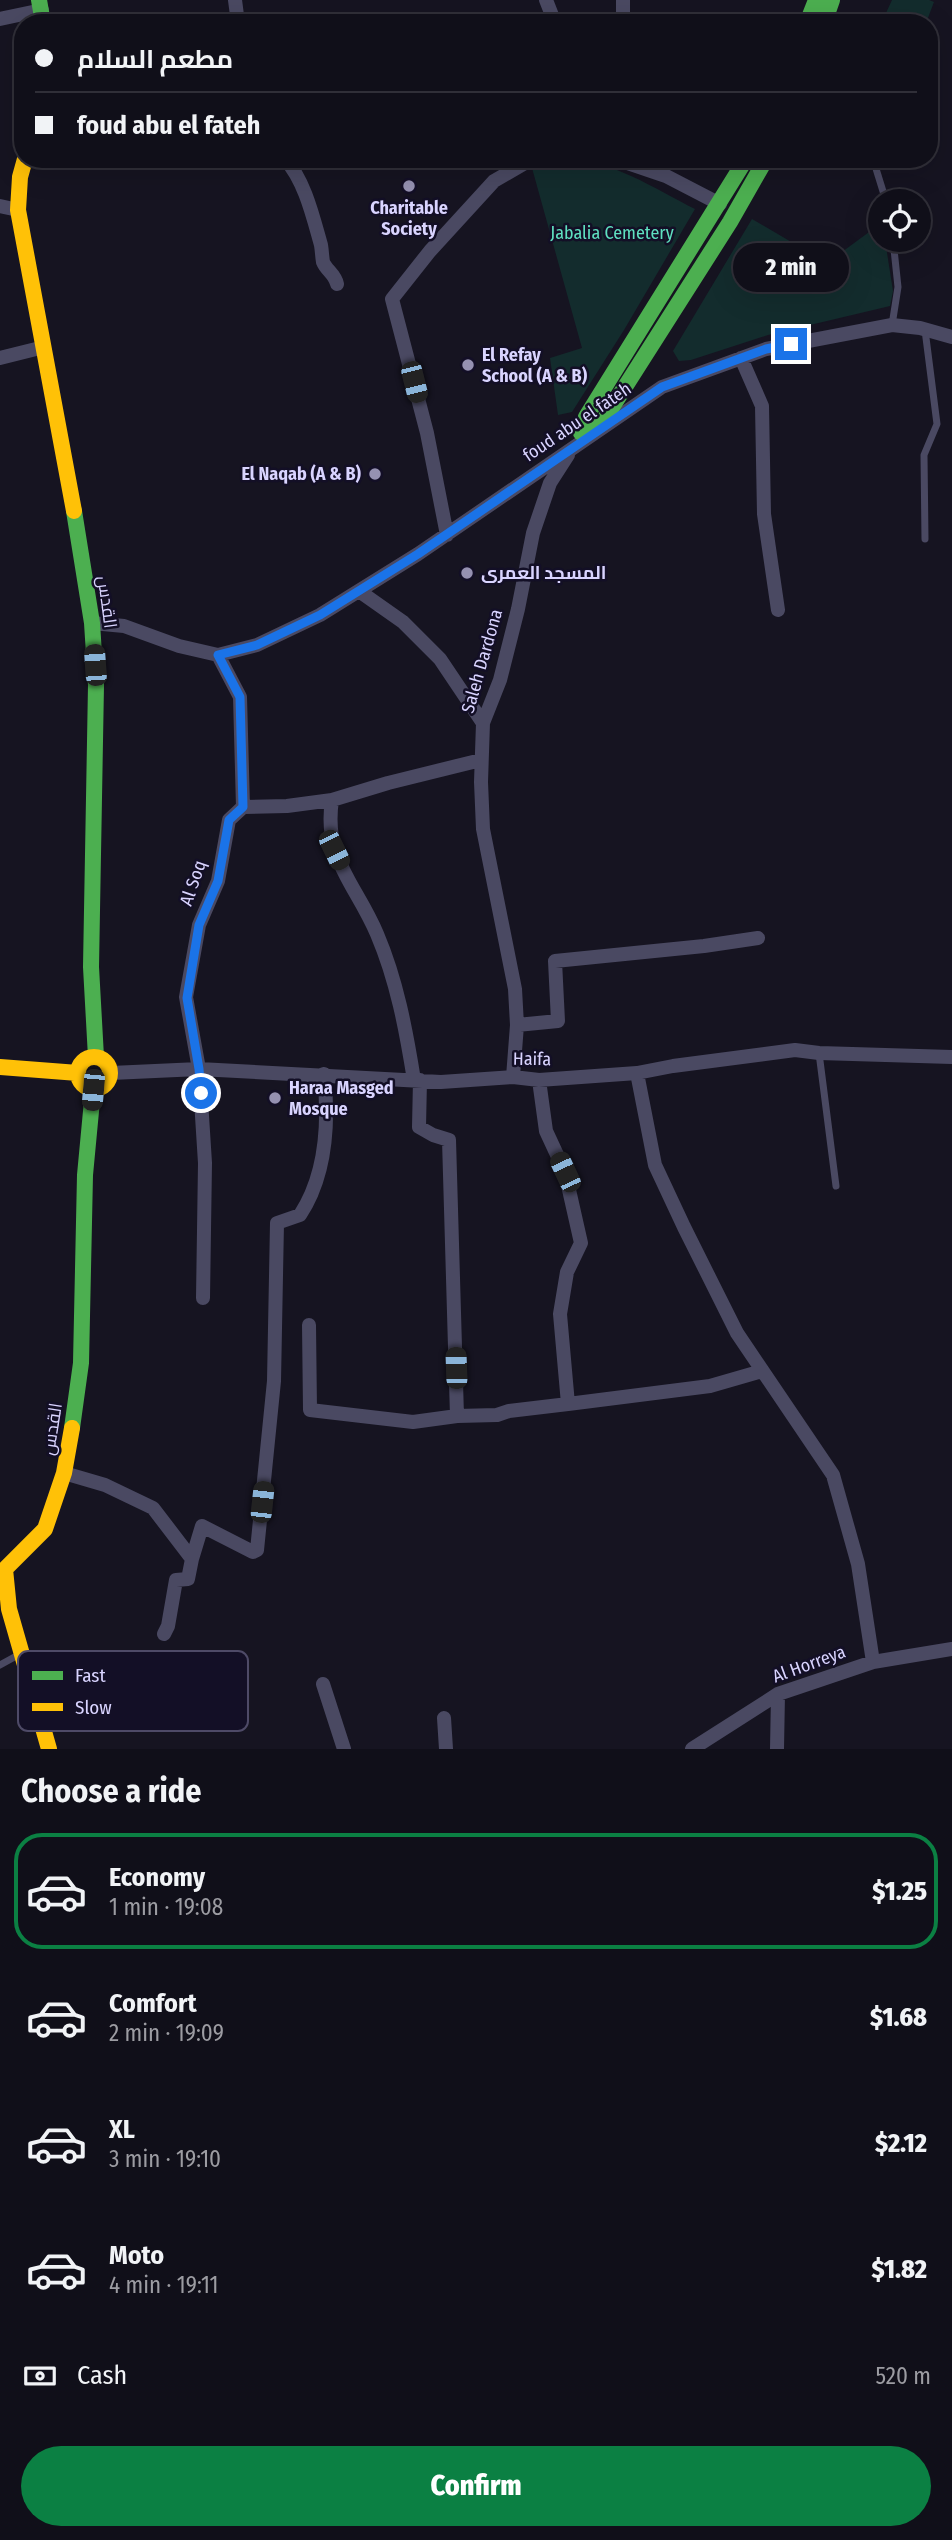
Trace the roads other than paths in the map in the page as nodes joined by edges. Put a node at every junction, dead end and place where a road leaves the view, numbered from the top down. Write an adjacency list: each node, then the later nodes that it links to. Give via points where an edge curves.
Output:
1 (22, 168): 11 (main road, القدس)
2 (292, 168): 13 (street, via 312,213 323,264)
3 (516, 168): 22 (street, via 494,181 392,299 427,433)
4 (643, 168): 9 (street)
5 (741, 168): 9 (main road, Saleh Dardona)
6 (760, 168): 20 (main road, Saleh Dardona, via 601,423)
7 (876, 168): 8 (lane)
8 (883, 189)
9 (720, 204): 20 (main road, Saleh Dardona, via 586,417)
10 (0, 206): 11 (street)
11 (18, 210): 17 (main road, القدس)
12 (894, 252): 14 (lane, via 898,287)
13 (337, 284)
14 (892, 324): 15 (street, foud abu el fateh); 19 (street, foud abu el fateh)
15 (925, 329): 16 (street, foud abu el fateh); 23 (lane, via 937,424 924,455)
16 (952, 337)
17 (44, 347): 18 (street); 26 (main road, القدس)
18 (0, 358)
19 (741, 358): 21 (street, foud abu el fateh, via 662,387); 25 (street, via 762,406 764,514)
20 (581, 433): 21 (street, Saleh Dardona)
21 (573, 448): 22 (street, foud abu el fateh); 28 (street, Saleh Dardona, via 550,483 533,533 500,681)
22 (447, 535): 24 (street, foud abu el fateh)
23 (925, 539)
24 (359, 591): 27 (street, foud abu el fateh, via 257,645); 28 (street, via 403,622 440,659)
25 (778, 610)
26 (92, 623): 27 (street, via 124,626); 35 (main road, القدس)
27 (218, 655): 31 (street, via 240,697)
28 (483, 723): 29 (street, Saleh Dardona)
29 (481, 760): 30 (street); 33 (street, Saleh Dardona, via 483,829 515,989)
30 (332, 800): 31 (street); 44 (street, via 329,823 334,850 377,934 402,1009)
31 (243, 807): 38 (street, Al Soq, via 229,820 218,881 199,925 192,961 187,998)
32 (758, 938): 33 (street, via 555,961 558,1021)
33 (517, 1026): 43 (street, Saleh Dardona)
34 (819, 1053): 36 (street, Haifa); 41 (street, Haifa, via 795,1050); 47 (lane)
35 (96, 1057): 39 (main road, via 81,1063); 40 (main road, via 108,1064)
36 (952, 1058)
37 (0, 1067): 39 (main road)
38 (199, 1069): 40 (street, Haifa); 42 (street, Haifa); 48 (street, Al Soq, via 205,1163)
39 (78, 1073): 46 (main road, via 80,1082)
40 (111, 1073): 46 (main road, via 103,1087)
41 (637, 1073): 45 (street, Haifa); 50 (street, via 655,1164 737,1333)
42 (324, 1074): 44 (street, Haifa); 54 (street, via 327,1100 320,1172 300,1214 277,1223 274,1381 257,1550 202,1526)
43 (513, 1077): 44 (street, Haifa); 45 (street, Haifa)
44 (417, 1080): 52 (street, via 419,1127 449,1140)
45 (539, 1080): 51 (street, via 546,1132 565,1172 580,1242 567,1272 560,1314)
46 (93, 1090): 53 (main road, القدس, via 85,1175 81,1363)
47 (836, 1186)
48 (203, 1298)
49 (309, 1325): 52 (street, via 310,1410 413,1422)
50 (762, 1371): 51 (street, via 710,1386); 61 (street, via 833,1475 858,1564)
51 (568, 1404): 52 (street)
52 (457, 1416)
53 (64, 1473): 54 (street, via 105,1485 153,1508); 55 (main road, القدس, via 45,1529)
54 (192, 1559): 57 (street, via 188,1579 176,1580)
55 (5, 1563): 56 (main road, القدس)
56 (5, 1613): 59 (main road, القدس)
57 (164, 1634)
58 (952, 1649): 61 (street, Al Horreya)
59 (19, 1651)
60 (18, 1654): 62 (lane)
61 (873, 1662): 64 (street, Al Horreya)
62 (0, 1665)
63 (323, 1684): 68 (street)
64 (778, 1694): 70 (street, Al Horreya); 71 (street)
65 (443, 1718): 69 (street)
66 (44, 1731): 67 (main road, القدس)
67 (49, 1749)
68 (344, 1749)
69 (446, 1749)
70 (692, 1749)
71 (777, 1749)

